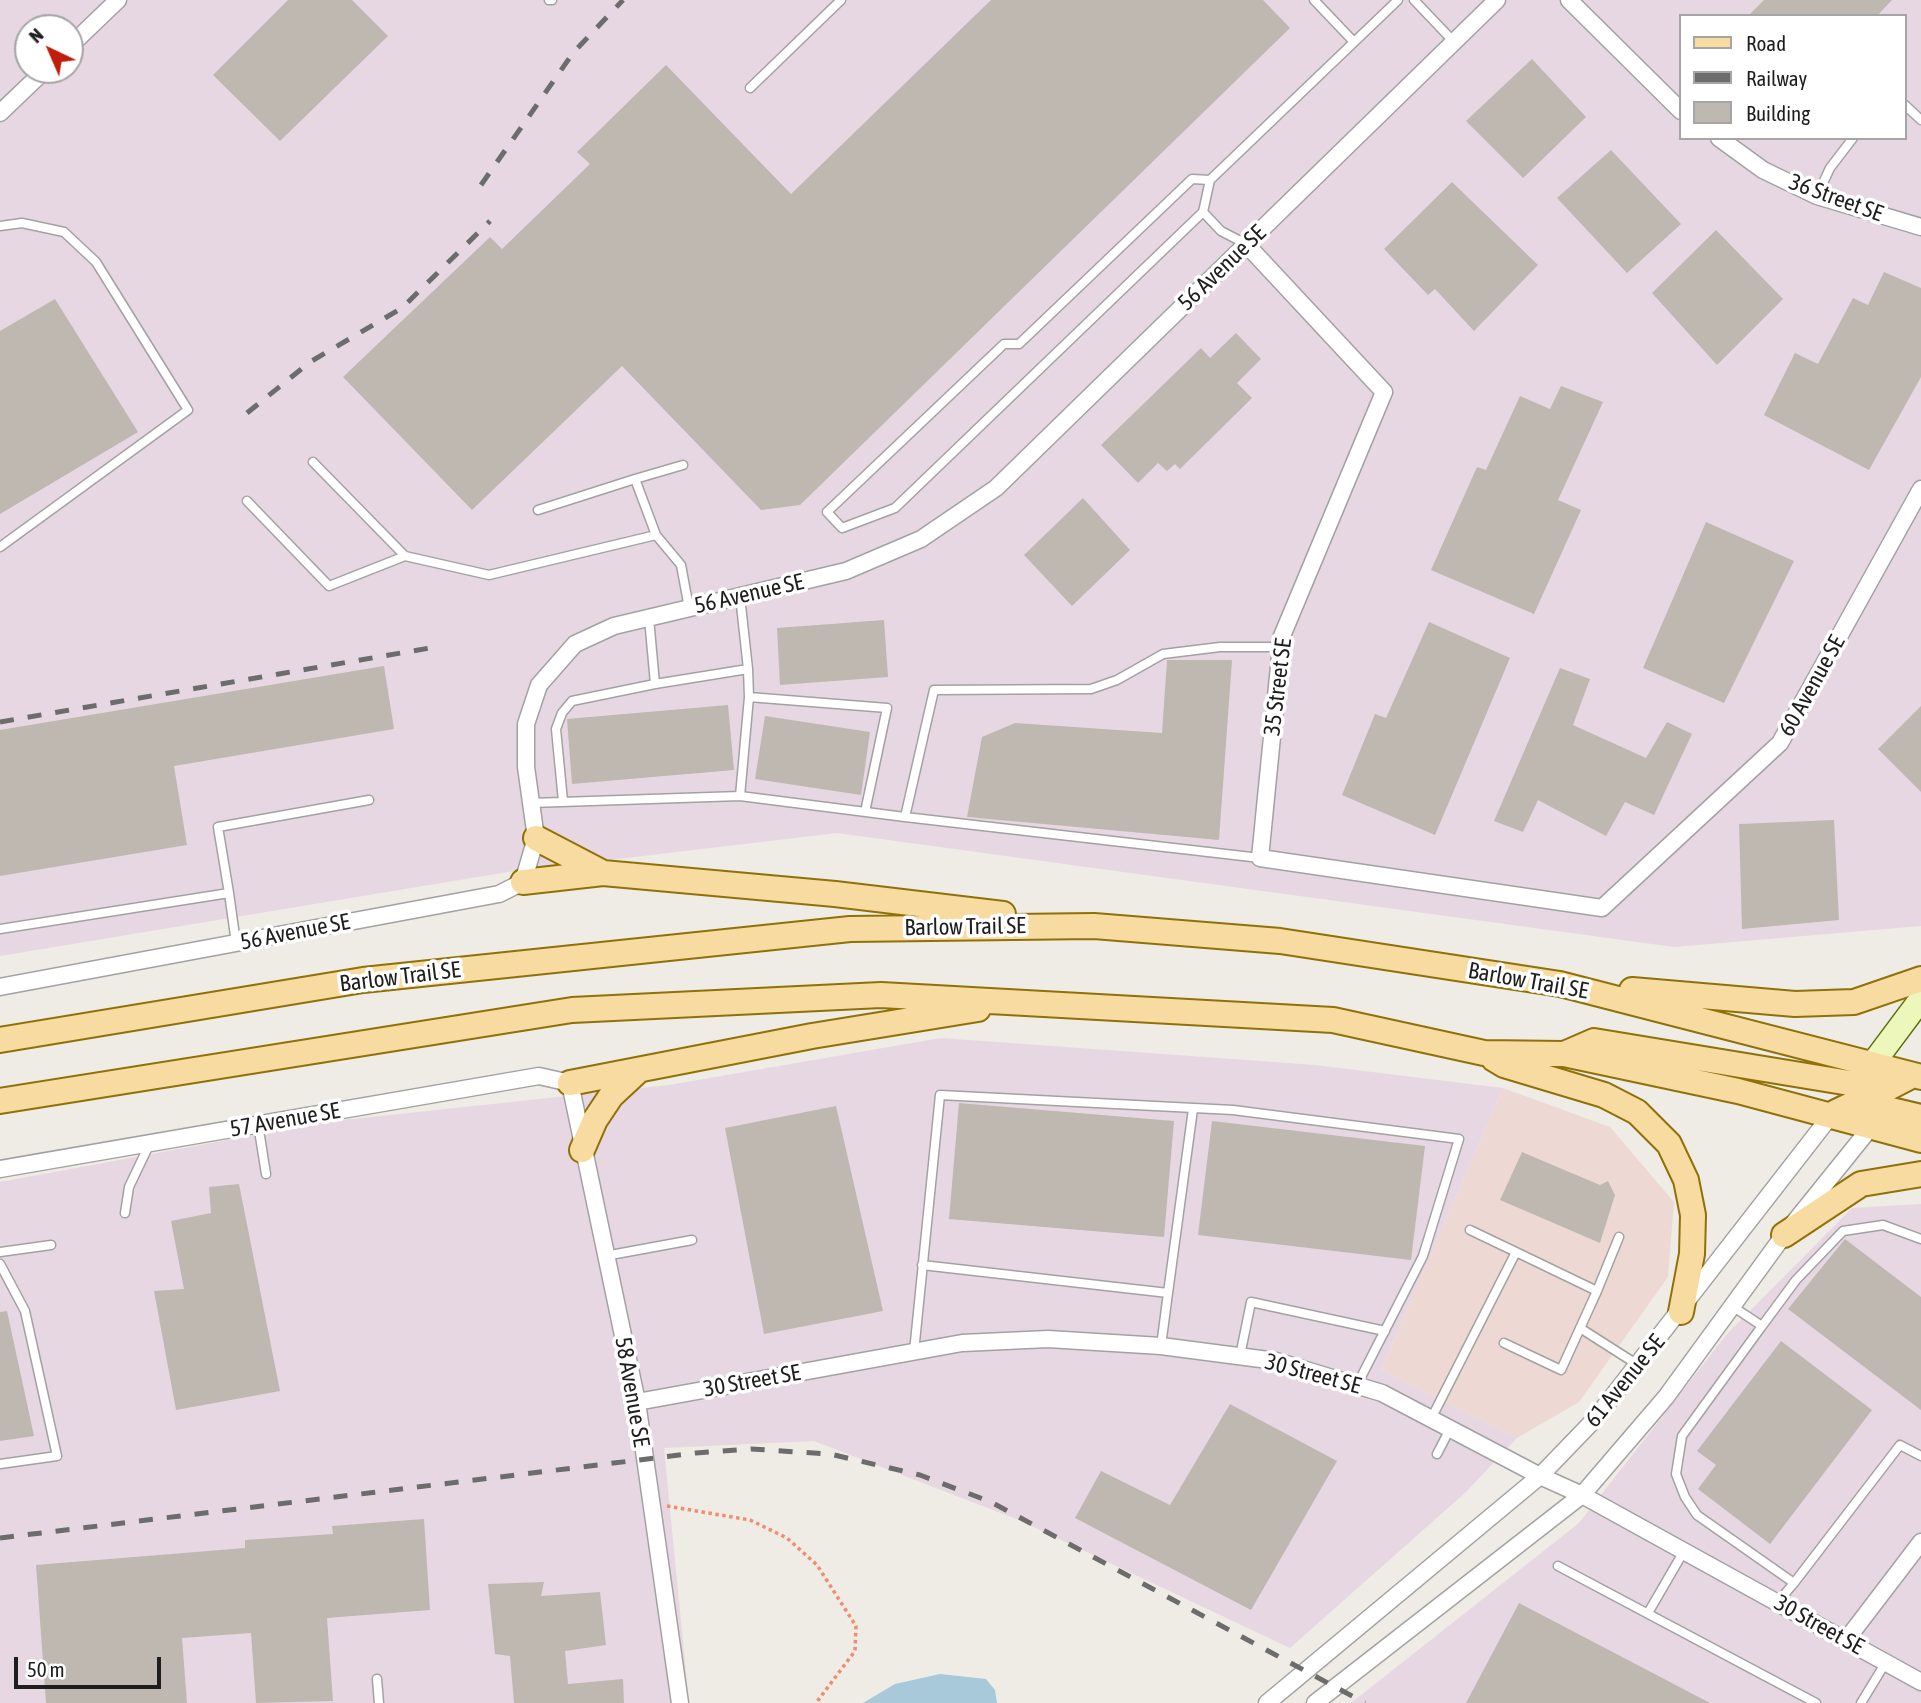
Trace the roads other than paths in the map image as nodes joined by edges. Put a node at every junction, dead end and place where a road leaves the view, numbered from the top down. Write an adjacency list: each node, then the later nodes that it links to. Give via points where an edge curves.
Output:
1 (118, 0): 8 (street)
2 (841, 0): 12 (lane)
3 (1314, 0): 9 (lane)
4 (1398, 0): 9 (lane)
5 (1414, 0): 10 (lane)
6 (1497, 0): 10 (street, 56 Avenue SE)
7 (1569, 0): 14 (street)
8 (84, 33)
9 (1354, 42): 19 (lane)
10 (1454, 42): 24 (street, 56 Avenue SE)
11 (30, 84): 15 (street)
12 (750, 88)
13 (1907, 107): 16 (lane)
14 (1680, 110)
15 (0, 113)
16 (1921, 120)
17 (1722, 140): 20 (street, 36 Street SE, via 1763,170)
18 (1851, 140): 20 (lane, via 1830,168)
19 (1210, 180): 21 (lane); 21 (lane, via 1192,179 1019,344 1004,344 827,512 842,528 895,508)
20 (1817, 197): 23 (street, 36 Street SE)
21 (1203, 212): 24 (lane, via 1221,231)
22 (0, 226): 32 (lane, via 22,223 64,232 96,262 188,410)
23 (1921, 227)
24 (1246, 244): 34 (street, 56 Avenue SE, via 996,488 921,540 846,571); 37 (street, 35 Street SE, via 1384,393)
25 (313, 462): 33 (lane)
26 (683, 464): 27 (lane)
27 (635, 480): 30 (lane); 31 (lane)
28 (1921, 489): 48 (street, 60 Avenue SE, via 1780,743 1602,908)
29 (247, 501): 33 (lane, via 329,586)
30 (538, 509)
31 (656, 535): 33 (lane, via 489,575); 35 (lane, via 681,565)
32 (0, 547)
33 (405, 556)
34 (740, 596): 35 (street, 56 Avenue SE); 38 (lane)
35 (689, 608): 36 (street, 56 Avenue SE)
36 (649, 618): 39 (lane); 44 (street, 56 Avenue SE, via 614,626 575,644 539,685 526,724)
37 (1281, 647): 46 (lane, via 1220,647 1163,654 1091,689 934,690); 48 (street, 35 Street SE)
38 (748, 669): 39 (lane); 40 (lane)
39 (655, 684): 43 (lane, via 572,701 562,713 556,729)
40 (749, 697): 41 (lane); 45 (lane, via 887,708)
41 (740, 796): 43 (lane); 45 (lane)
42 (369, 800): 51 (lane, via 218,827)
43 (563, 802): 44 (lane)
44 (531, 803): 47 (street, 56 Avenue SE)
45 (865, 812): 46 (lane)
46 (905, 817): 48 (lane)
47 (536, 838): 49 (main road); 50 (street, 56 Avenue SE)
48 (1260, 858)
49 (603, 873): 50 (main road); 52 (main road, via 835,894)
50 (523, 882): 54 (street, 56 Avenue SE, via 499,894)
51 (229, 893): 53 (lane); 54 (lane)
52 (1094, 926): 56 (main road, Barlow Trail SE, via 1280,941); 60 (main road, Barlow Trail SE, via 850,929 674,947 363,980)
53 (0, 929)
54 (236, 943): 57 (street, 56 Avenue SE)
55 (1921, 979): 56 (main road, via 1854,1002 1795,1004)
56 (1560, 984): 63 (main road, Barlow Trail SE)
57 (0, 987)
58 (1921, 999): 63 (street, 61 Avenue SE)
59 (1020, 1001): 61 (main road, via 1333,1020); 64 (main road); 68 (main road, via 881,995 572,1010)
60 (0, 1040)
61 (1484, 1053): 62 (main road); 95 (main road, via 1504,1065 1604,1095 1637,1112 1669,1144 1686,1181 1693,1215 1692,1254)
62 (1564, 1054): 67 (main road, via 1594,1041); 70 (main road)
63 (1872, 1065): 65 (main road, Barlow Trail SE); 67 (street, 61 Avenue SE)
64 (640, 1070): 66 (main road); 76 (main road, via 611,1096)
65 (1918, 1072): 67 (main road, via 1886,1089); 72 (street, 61 Avenue SE)
66 (570, 1083): 73 (street, 57 Avenue SE, via 540,1076); 76 (street, 58 Avenue SE)
67 (1856, 1086): 70 (street, 61 Avenue SE)
68 (0, 1101)
69 (1193, 1109): 91 (lane, via 940,1095); 93 (lane); 98 (lane, via 1459,1139 1423,1256)
70 (1832, 1114): 72 (main road); 95 (street, 61 Avenue SE)
71 (1921, 1117): 72 (main road)
72 (1878, 1118): 74 (main road); 82 (street, 61 Avenue SE)
73 (258, 1124): 75 (street, 57 Avenue SE); 78 (lane)
74 (1921, 1140)
75 (150, 1143): 77 (street, 57 Avenue SE); 80 (lane, via 129,1187)
76 (582, 1150): 89 (street, 58 Avenue SE)
77 (0, 1169)
78 (266, 1174)
79 (1921, 1174): 82 (main road, via 1861,1184)
80 (125, 1213)
81 (1470, 1230): 88 (lane)
82 (1784, 1235): 94 (street, 61 Avenue SE)
83 (1619, 1237): 92 (lane)
84 (1921, 1239): 96 (lane, via 1883,1225 1843,1231 1796,1279)
85 (692, 1240): 89 (lane)
86 (51, 1245): 87 (lane)
87 (0, 1252)
88 (1516, 1252): 92 (lane); 106 (lane)
89 (606, 1256): 105 (street, 58 Avenue SE)
90 (0, 1264): 110 (lane, via 25,1311 57,1456)
91 (922, 1265): 93 (lane); 101 (lane)
92 (1597, 1291): 97 (lane)
93 (1168, 1293): 100 (lane)
94 (1732, 1306): 96 (lane); 112 (street, 61 Avenue SE, via 1666,1397)
95 (1681, 1312): 103 (street, 61 Avenue SE)
96 (1762, 1326): 116 (lane, via 1682,1436 1676,1474 1698,1515)
97 (1580, 1328): 99 (lane, via 1561,1370); 103 (lane)
98 (1385, 1331): 102 (lane, via 1251,1302); 104 (lane)
99 (1504, 1343)
100 (1161, 1346): 101 (street, 30 Street SE, via 1048,1339 962,1343); 102 (street, 30 Street SE)
101 (914, 1352): 105 (street, 30 Street SE)
102 (1240, 1356): 104 (street, 30 Street SE, via 1276,1361)
103 (1638, 1365): 111 (street, 61 Avenue SE, via 1595,1419)
104 (1357, 1385): 106 (street, 30 Street SE)
105 (637, 1402): 124 (street, 58 Avenue SE)
106 (1431, 1419): 107 (street, 30 Street SE)
107 (1450, 1429): 108 (lane); 111 (street, 30 Street SE)
108 (1437, 1454)
109 (1921, 1456): 116 (lane, via 1900,1445)
110 (0, 1464)
111 (1540, 1476): 112 (street, 30 Street SE); 125 (street, 61 Avenue SE)
112 (1582, 1495): 114 (street, 30 Street SE); 126 (street, 61 Avenue SE)
113 (1921, 1542): 119 (street)
114 (1684, 1551): 117 (street, 30 Street SE); 118 (lane)
115 (1558, 1566): 118 (lane)
116 (1794, 1583): 117 (lane)
117 (1778, 1602): 119 (street, 30 Street SE)
118 (1648, 1613): 127 (lane)
119 (1847, 1639): 120 (street, 30 Street SE)
120 (1886, 1662): 122 (street, 30 Street SE); 128 (lane)
121 (377, 1679): 123 (lane)
122 (1921, 1682)
123 (379, 1703)
124 (680, 1703)
125 (1267, 1703)
126 (1315, 1703)
127 (1816, 1703)
128 (1861, 1703)

